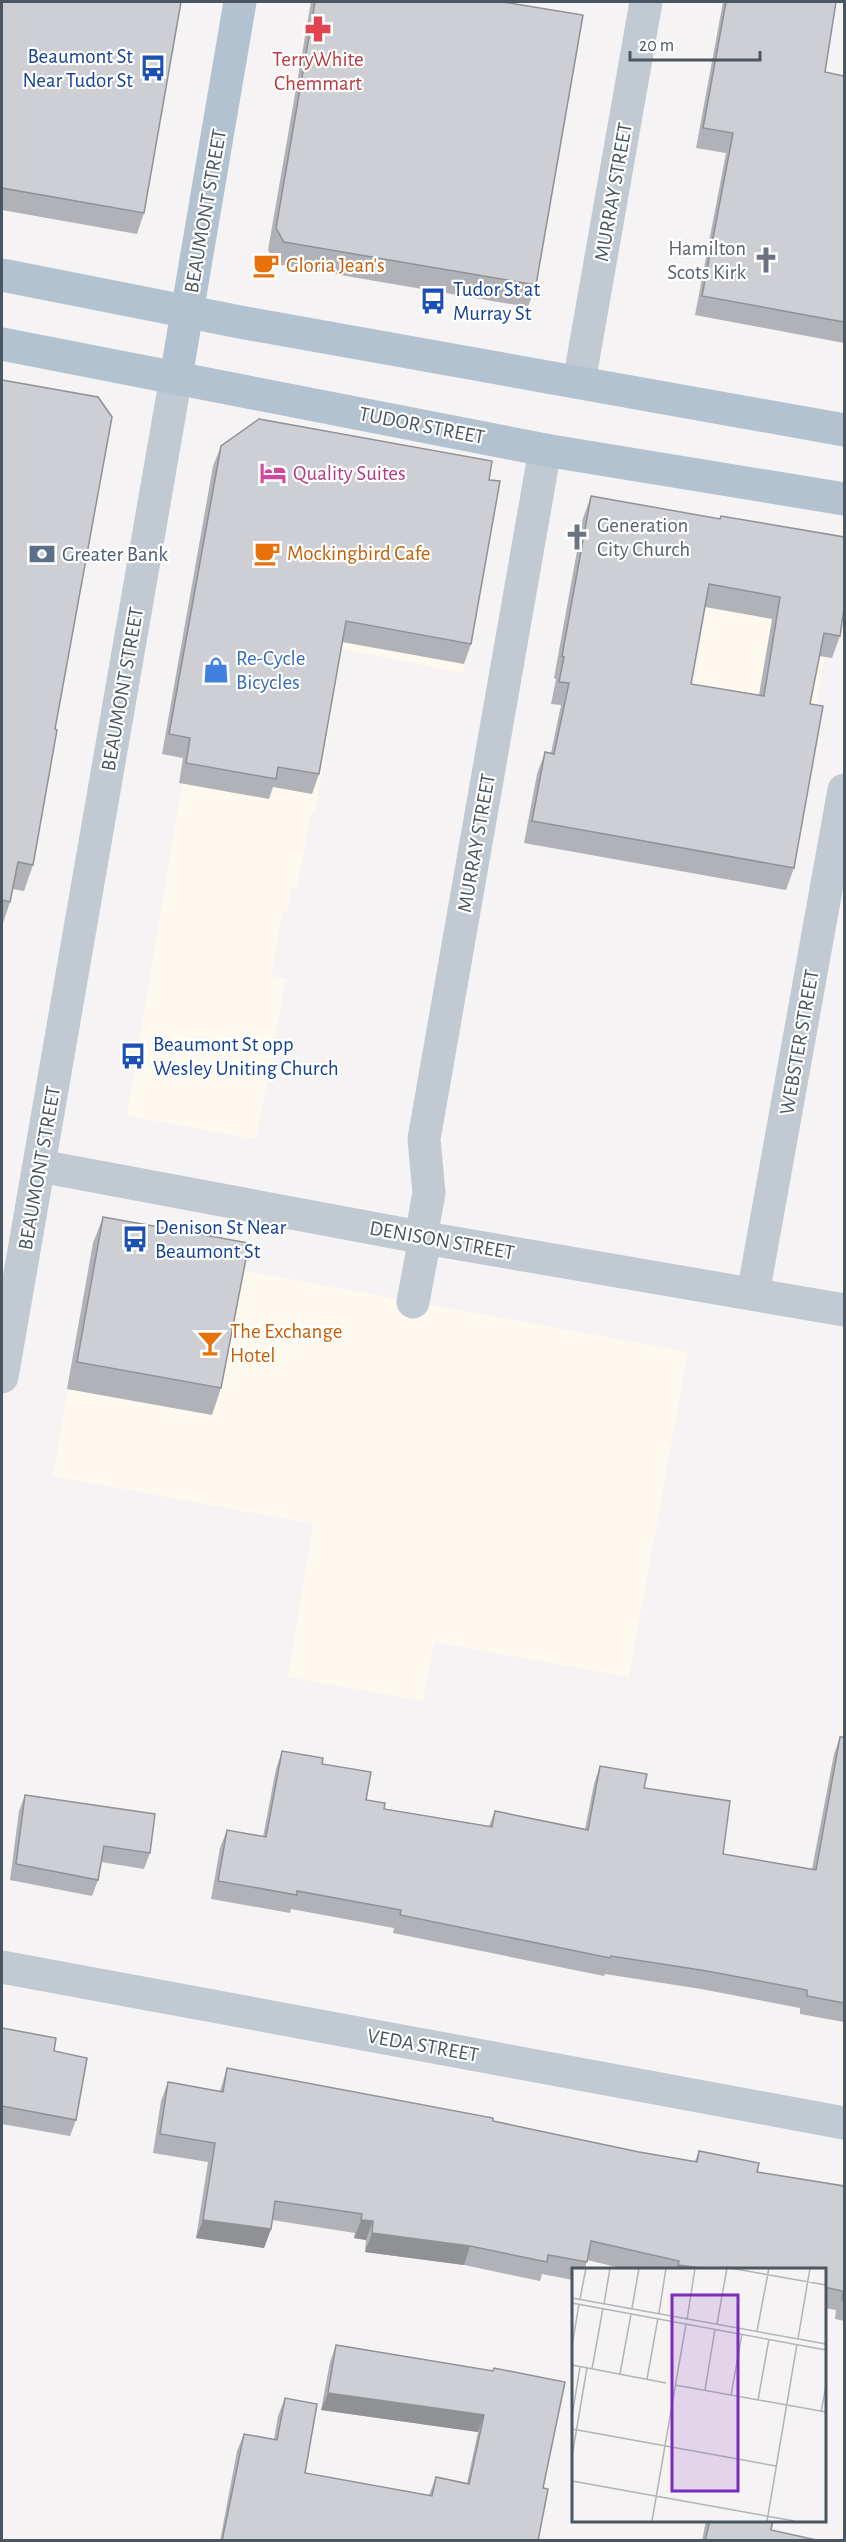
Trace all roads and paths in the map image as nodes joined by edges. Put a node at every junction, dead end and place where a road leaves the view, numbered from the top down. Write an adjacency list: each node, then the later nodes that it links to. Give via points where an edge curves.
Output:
1 (240, 2): 4 (main road, BEAUMONT STREET)
2 (646, 2): 7 (street, MURRAY STREET)
3 (2, 276): 4 (main road)
4 (188, 312): 6 (main road, BEAUMONT STREET); 7 (main road)
5 (2, 344): 6 (main road, TUDOR STREET)
6 (176, 377): 9 (main road, TUDOR STREET); 12 (street, BEAUMONT STREET)
7 (579, 382): 8 (main road)
8 (844, 430)
9 (545, 450): 10 (main road, TUDOR STREET); 13 (street, MURRAY STREET, via 424,1139 429,1193)
10 (844, 499)
11 (844, 790): 14 (street, WEBSTER STREET)
12 (40, 1166): 13 (street, DENISON STREET); 17 (street, BEAUMONT STREET)
13 (423, 1237): 14 (street, DENISON STREET); 15 (street, MURRAY STREET)
14 (753, 1294): 16 (street, DENISON STREET)
15 (413, 1302)
16 (844, 1310)
17 (2, 1377)
18 (2, 1968): 19 (street, VEDA STREET)
19 (844, 2122)

